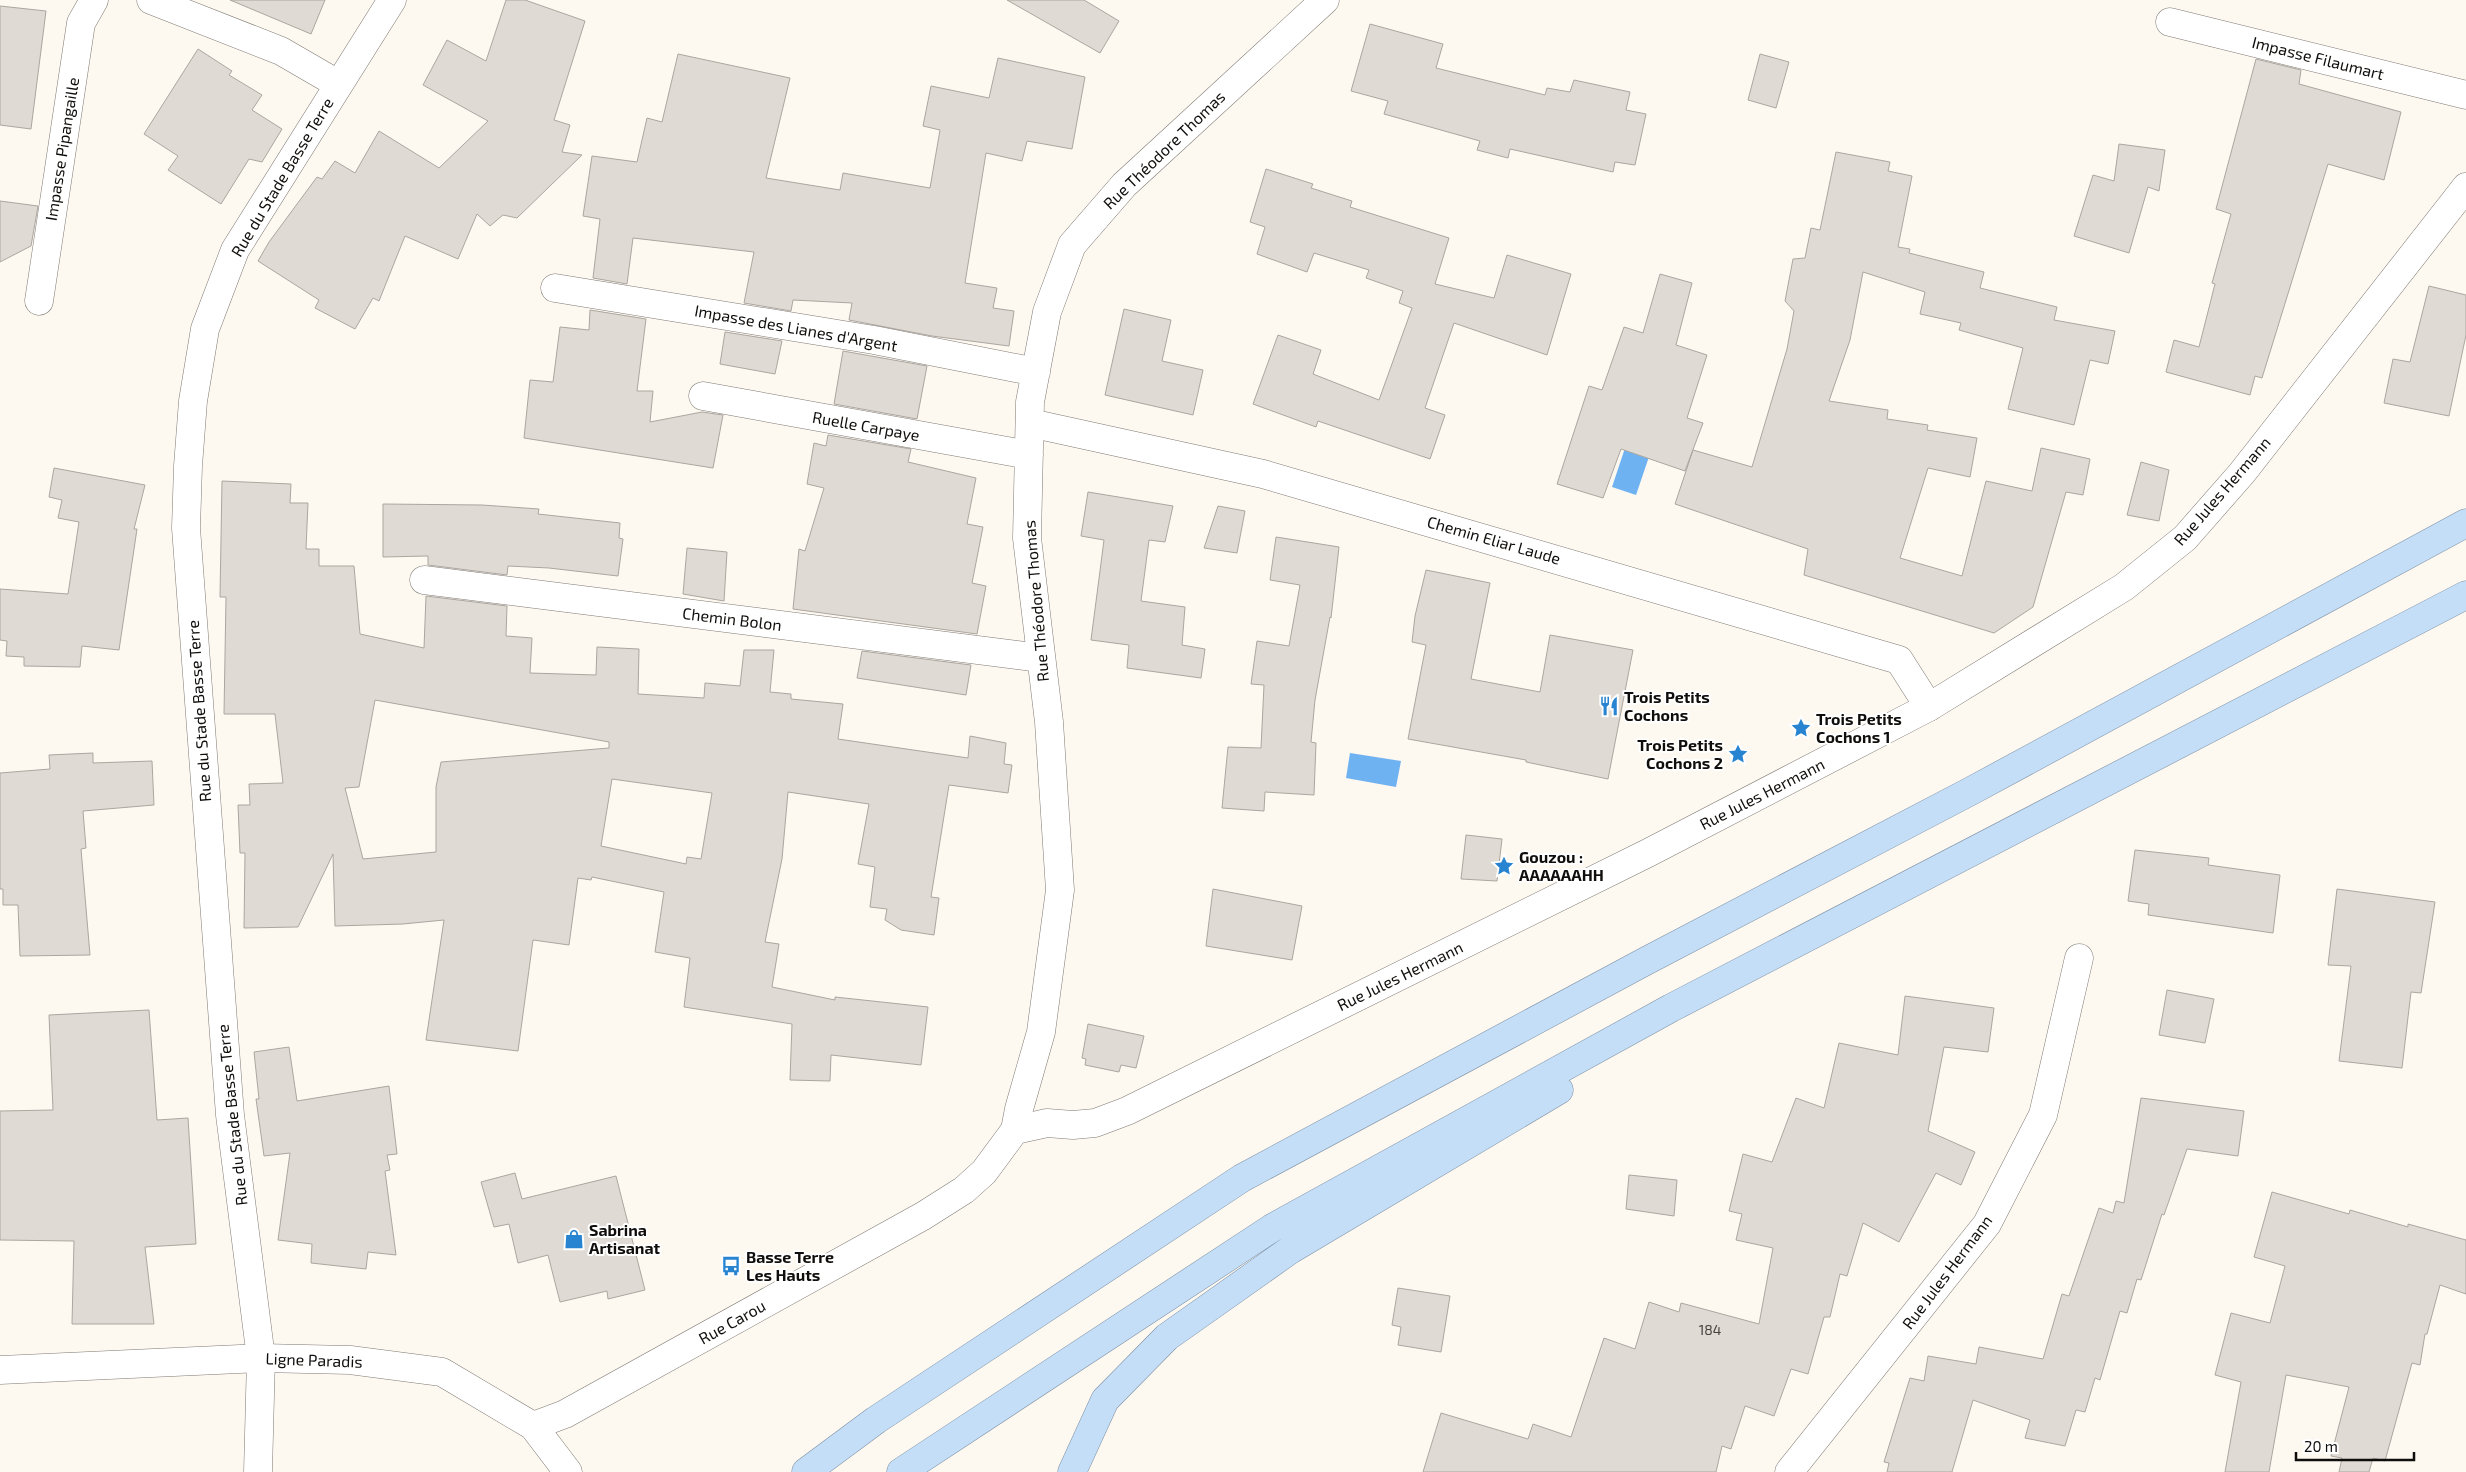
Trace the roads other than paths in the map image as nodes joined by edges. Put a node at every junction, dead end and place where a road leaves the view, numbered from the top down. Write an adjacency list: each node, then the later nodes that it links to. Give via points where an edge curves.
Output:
1 (94, 0): 10 (street, Impasse Pipangaille, via 81,23)
2 (151, 0): 6 (street, via 281,51)
3 (392, 0): 6 (street, Rue du Stade Basse Terre)
4 (1325, 0): 11 (street, Rue Théodore Thomas, via 1124,185 1072,244 1047,312)
5 (2170, 22): 7 (street, Impasse Filaumart)
6 (338, 84): 23 (street, Rue du Stade Basse Terre, via 235,250 205,329 193,401 188,466 186,528 229,1105)
7 (2466, 94)
8 (2466, 187): 19 (street, Rue Jules Hermann, via 2248,465 2184,538 2124,587)
9 (555, 288): 11 (street, Impasse des Lianes d'Argent, via 874,340)
10 (39, 301)
11 (1036, 372): 13 (street, Rue Théodore Thomas)
12 (704, 396): 14 (street, Ruelle Carpaye)
13 (1030, 423): 14 (street, Rue Théodore Thomas); 19 (street, Chemin Eliar Laude, via 1263,474 1899,660)
14 (1029, 455): 18 (street, Rue Théodore Thomas, via 1028,538)
15 (2466, 523): 28 (highway, via 1979,787 1242,1178 876,1420)
16 (424, 580): 18 (street, Chemin Bolon)
17 (2466, 595): 20 (highway)
18 (1041, 658): 22 (street, Rue Théodore Thomas, via 1049,722 1060,890 1041,1032)
19 (1929, 708): 22 (street, Rue Jules Hermann, via 1648,853 1127,1112 1095,1123 1047,1123)
20 (1995, 840): 29 (highway, via 1671,1008 1272,1228); 30 (highway, via 1605,1063 1290,1250 1167,1337 1105,1400)
21 (2079, 958): 31 (street, Rue Jules Hermann, via 2042,1115 1987,1224)
22 (1015, 1130): 25 (street, Rue Carou, via 984,1172 964,1190 923,1216 565,1414)
23 (261, 1358): 24 (street, Ligne Paradis); 25 (street, Ligne Paradis, via 350,1360 442,1372); 26 (street, Rue du Stade Basse Terre)
24 (7, 1371)
25 (533, 1426): 27 (street, Ligne Paradis)
26 (258, 1472)
27 (568, 1472)
28 (806, 1472)
29 (901, 1472)
30 (1072, 1472)
31 (1789, 1472)

